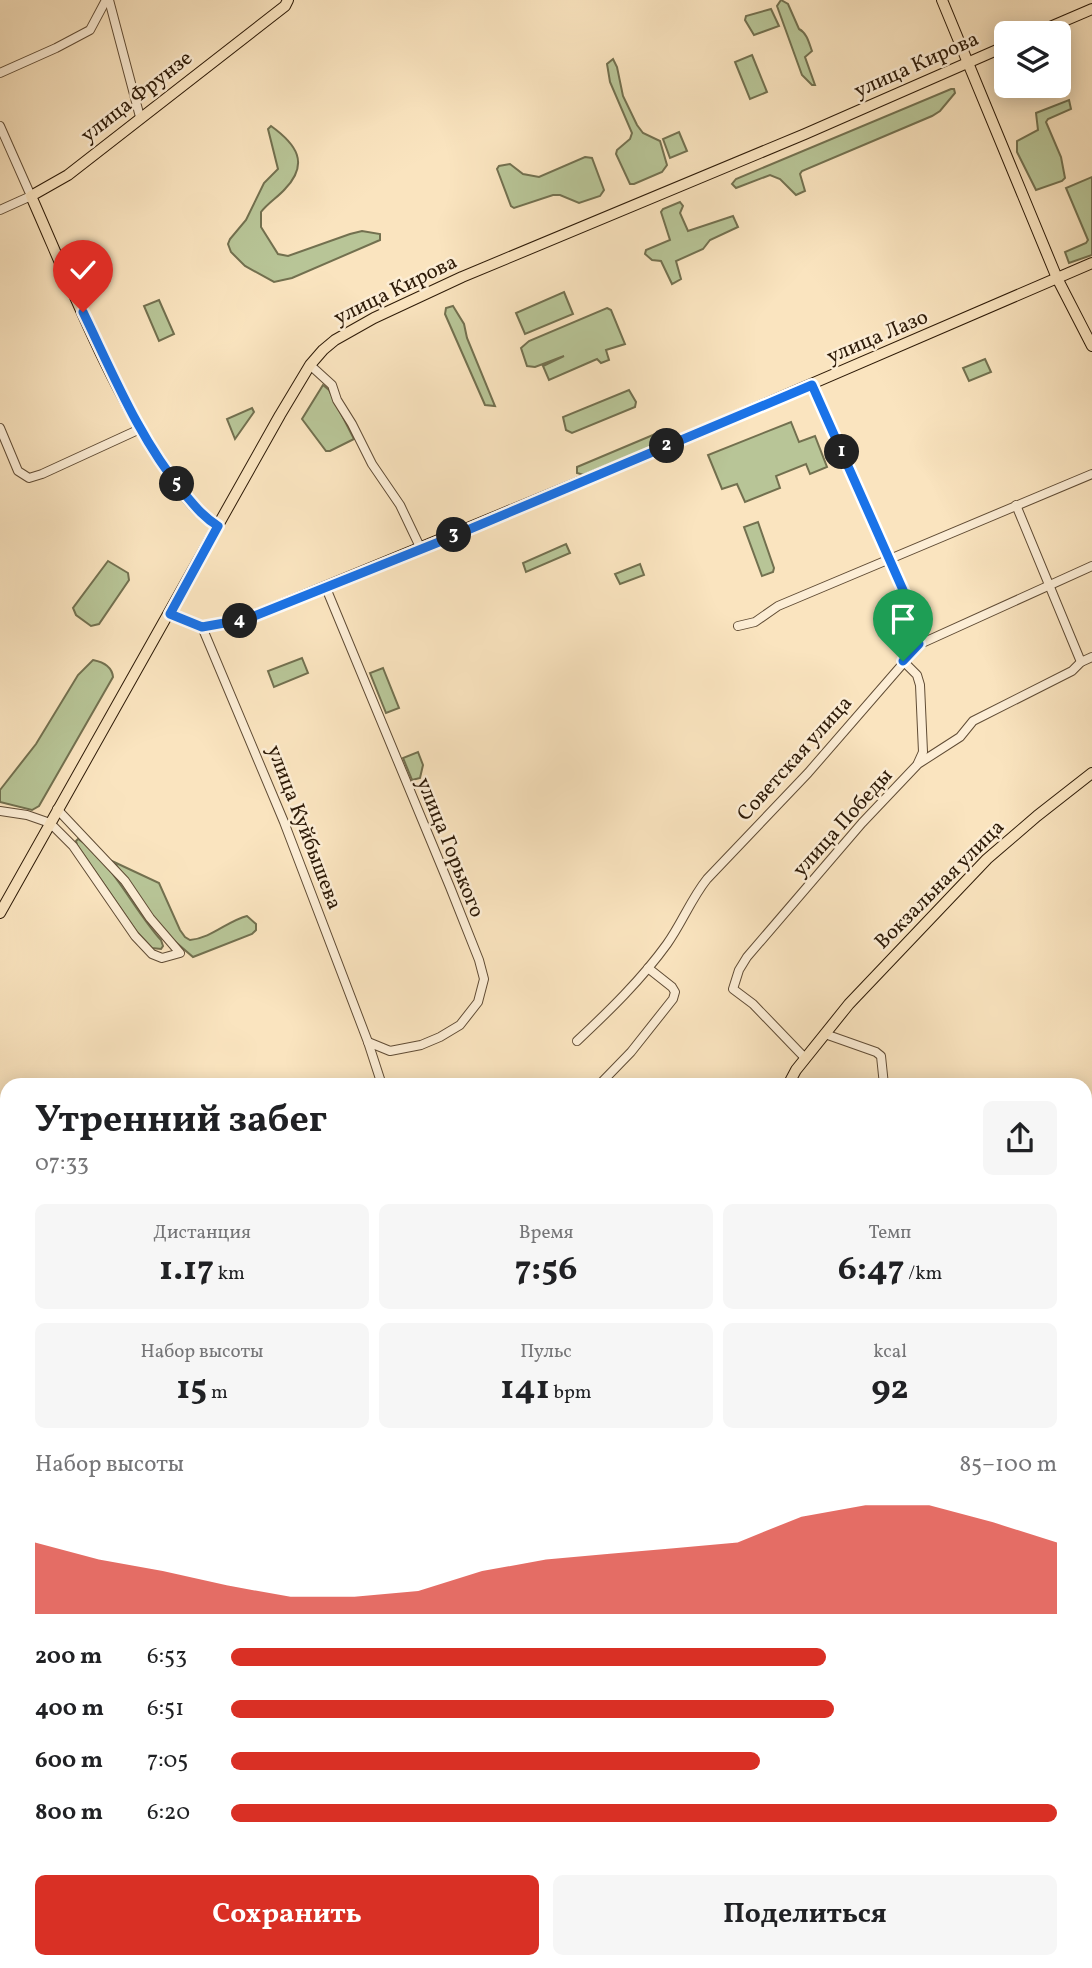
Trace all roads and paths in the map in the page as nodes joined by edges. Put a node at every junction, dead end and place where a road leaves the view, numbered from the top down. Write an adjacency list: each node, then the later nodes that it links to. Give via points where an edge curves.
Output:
1 (108, 0): 8 (street, via 90,30); 9 (street)
2 (942, 0): 7 (main road)
3 (289, 2): 9 (main road, улица Фрунзе)
4 (1092, 9): 5 (main road)
5 (1064, 21)
6 (994, 51): 7 (main road, улица Кирова)
7 (967, 62): 14 (main road); 16 (main road, улица Кирова, via 426,293 335,340)
8 (0, 73)
9 (140, 117): 11 (main road, улица Фрунзе, via 68,175)
10 (0, 126): 11 (street)
11 (31, 196): 12 (street, улица Фрунзе); 19 (main road)
12 (0, 209)
13 (1092, 263): 14 (main road, улица Лазо)
14 (1058, 278): 15 (main road); 17 (main road, улица Лазо)
15 (1092, 346)
16 (310, 365): 22 (main road, улица Кирова); 23 (street, via 332,385)
17 (812, 385): 23 (main road, улица Лазо); 24 (street)
18 (0, 428): 19 (street, via 18,471 29,478)
19 (140, 429): 22 (main road, via 175,482 205,519)
20 (1092, 474): 21 (street)
21 (1016, 505): 24 (street); 26 (street)
22 (218, 526): 28 (main road, улица Кирова)
23 (421, 549): 27 (main road, улица Лазо)
24 (889, 561): 29 (street); 31 (street, via 911,608)
25 (1092, 566): 26 (street, Советская улица)
26 (1049, 584): 31 (street, Советская улица); 34 (street)
27 (326, 588): 30 (main road, улица Лазо, via 247,619); 44 (street, улица Горького, via 484,979 478,1002 460,1025 440,1037 390,1051)
28 (170, 614): 30 (main road); 37 (main road, улица Кирова)
29 (738, 626)
30 (202, 627): 44 (street, улица Куйбышева, via 259,760)
31 (919, 644): 33 (street, Советская улица)
32 (1092, 657): 34 (street, улица Победы)
33 (903, 661): 35 (street, via 920,685 923,752); 41 (street, Советская улица, via 808,773 696,892 668,943)
34 (1080, 662): 35 (street, улица Победы, via 1072,671 973,721 960,737)
35 (918, 764): 45 (street, улица Победы, via 862,823 739,971 733,989 754,1004)
36 (1092, 773): 42 (main road, Вокзальная улица, via 987,859)
37 (57, 809): 39 (main road, улица Кирова); 39 (street, via 125,881 180,953 162,958 152,954 73,846)
38 (0, 811): 39 (street)
39 (50, 824): 40 (main road, улица Кирова)
40 (0, 913)
41 (648, 968): 43 (street, Советская улица); 47 (street, via 672,987 673,999)
42 (825, 1034): 45 (main road, Вокзальная улица); 49 (street, via 876,1052 881,1056)
43 (577, 1041)
44 (368, 1042): 46 (street, улица Куйбышева)
45 (805, 1058): 48 (main road, Вокзальная улица)
46 (380, 1078)
47 (606, 1078)
48 (792, 1078)
49 (883, 1078)
50 (1092, 1915): 51 (street)
51 (1092, 1930)

